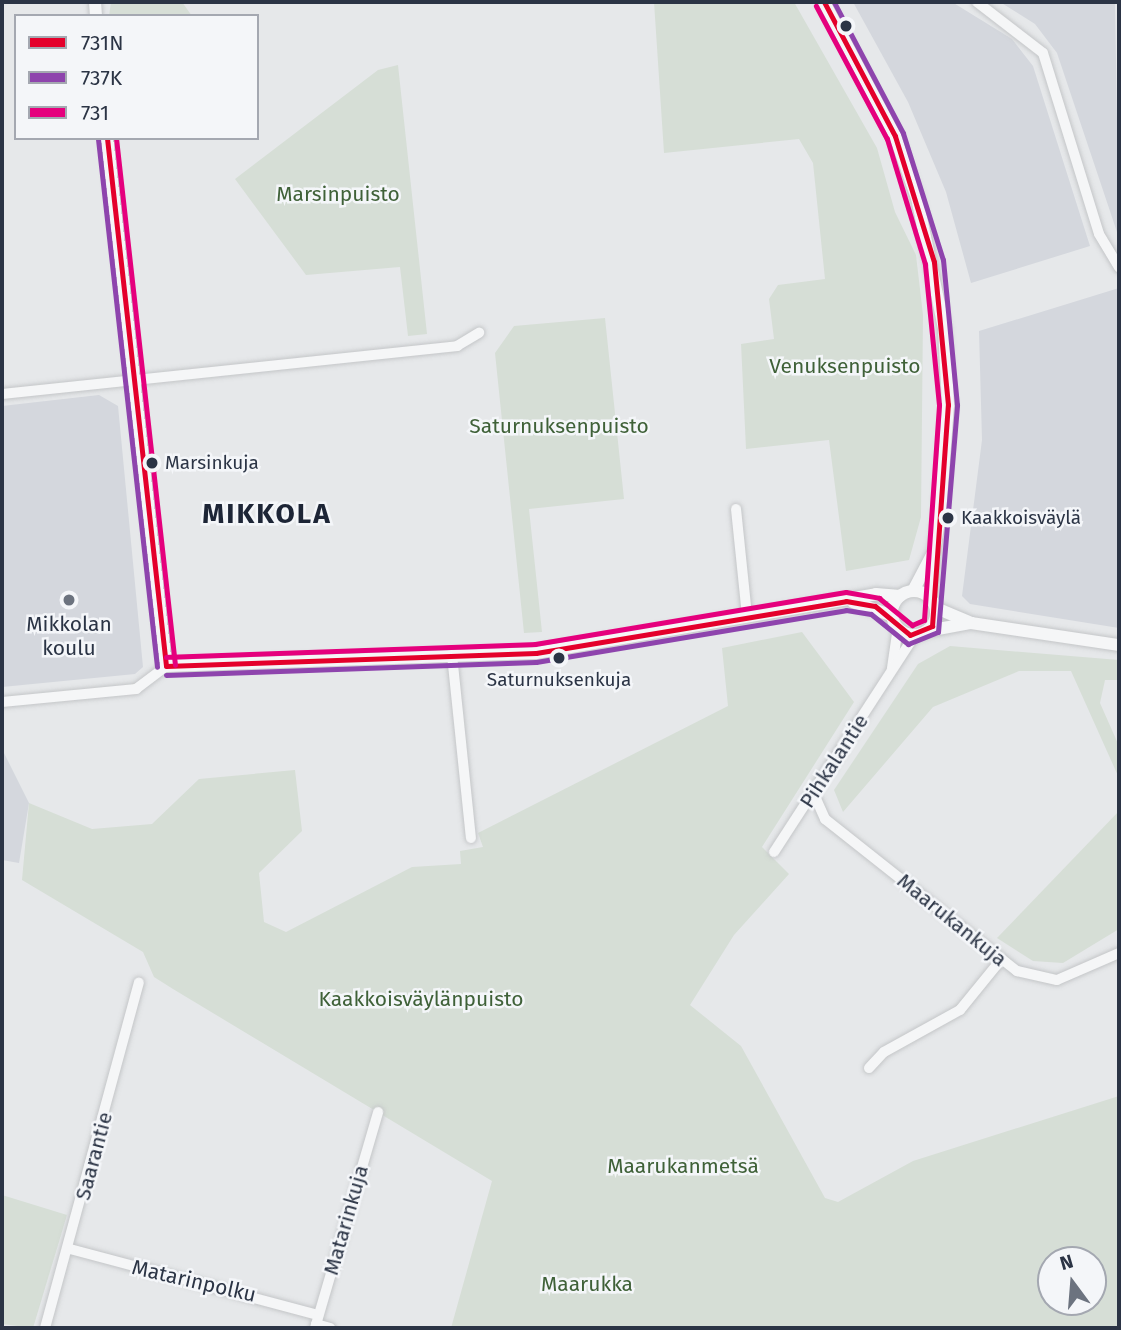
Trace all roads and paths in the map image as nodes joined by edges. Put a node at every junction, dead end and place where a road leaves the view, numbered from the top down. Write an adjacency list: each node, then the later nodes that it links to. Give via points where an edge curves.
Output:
1 (824, 2): 9 (street, via 895,136 934,262 948,405)
2 (977, 2): 4 (street, via 1043,53 1099,234)
3 (107, 140): 6 (street)
4 (1119, 267)
5 (479, 333): 6 (street, via 457,346)
6 (134, 380): 7 (street); 20 (street)
7 (2, 394)
8 (736, 509): 14 (street)
9 (934, 551): 10 (street); 13 (street)
10 (913, 591): 11 (street); 13 (street)
11 (900, 596): 12 (street); 15 (street)
12 (846, 601): 14 (street); 15 (street)
13 (933, 603): 16 (street); 17 (street)
14 (747, 616): 19 (street, via 536,653)
15 (895, 622): 17 (street); 21 (street, Pihkalantie)
16 (971, 624): 17 (street); 18 (street)
17 (921, 633): 21 (street, Pihkalantie)
18 (1119, 645)
19 (452, 655): 20 (street); 24 (street)
20 (166, 666): 22 (street, via 136,688)
21 (892, 669): 23 (street, Pihkalantie)
22 (2, 702)
23 (813, 792): 25 (street, Pihkalantie); 27 (street, Maarukankuja, via 825,819)
24 (471, 838)
25 (774, 852)
26 (1119, 953): 27 (street, Maarukankuja, via 1057,980 1027,976)
27 (1000, 961): 29 (street, via 960,1010 884,1052)
28 (139, 983): 31 (street, Saarantie)
29 (869, 1068)
30 (378, 1112): 32 (street, Matarinkuja)
31 (70, 1249): 32 (street, Matarinpolku); 33 (street, Saarantie)
32 (316, 1322): 34 (street, Matarinpolku)
33 (45, 1328)
34 (330, 1328)

